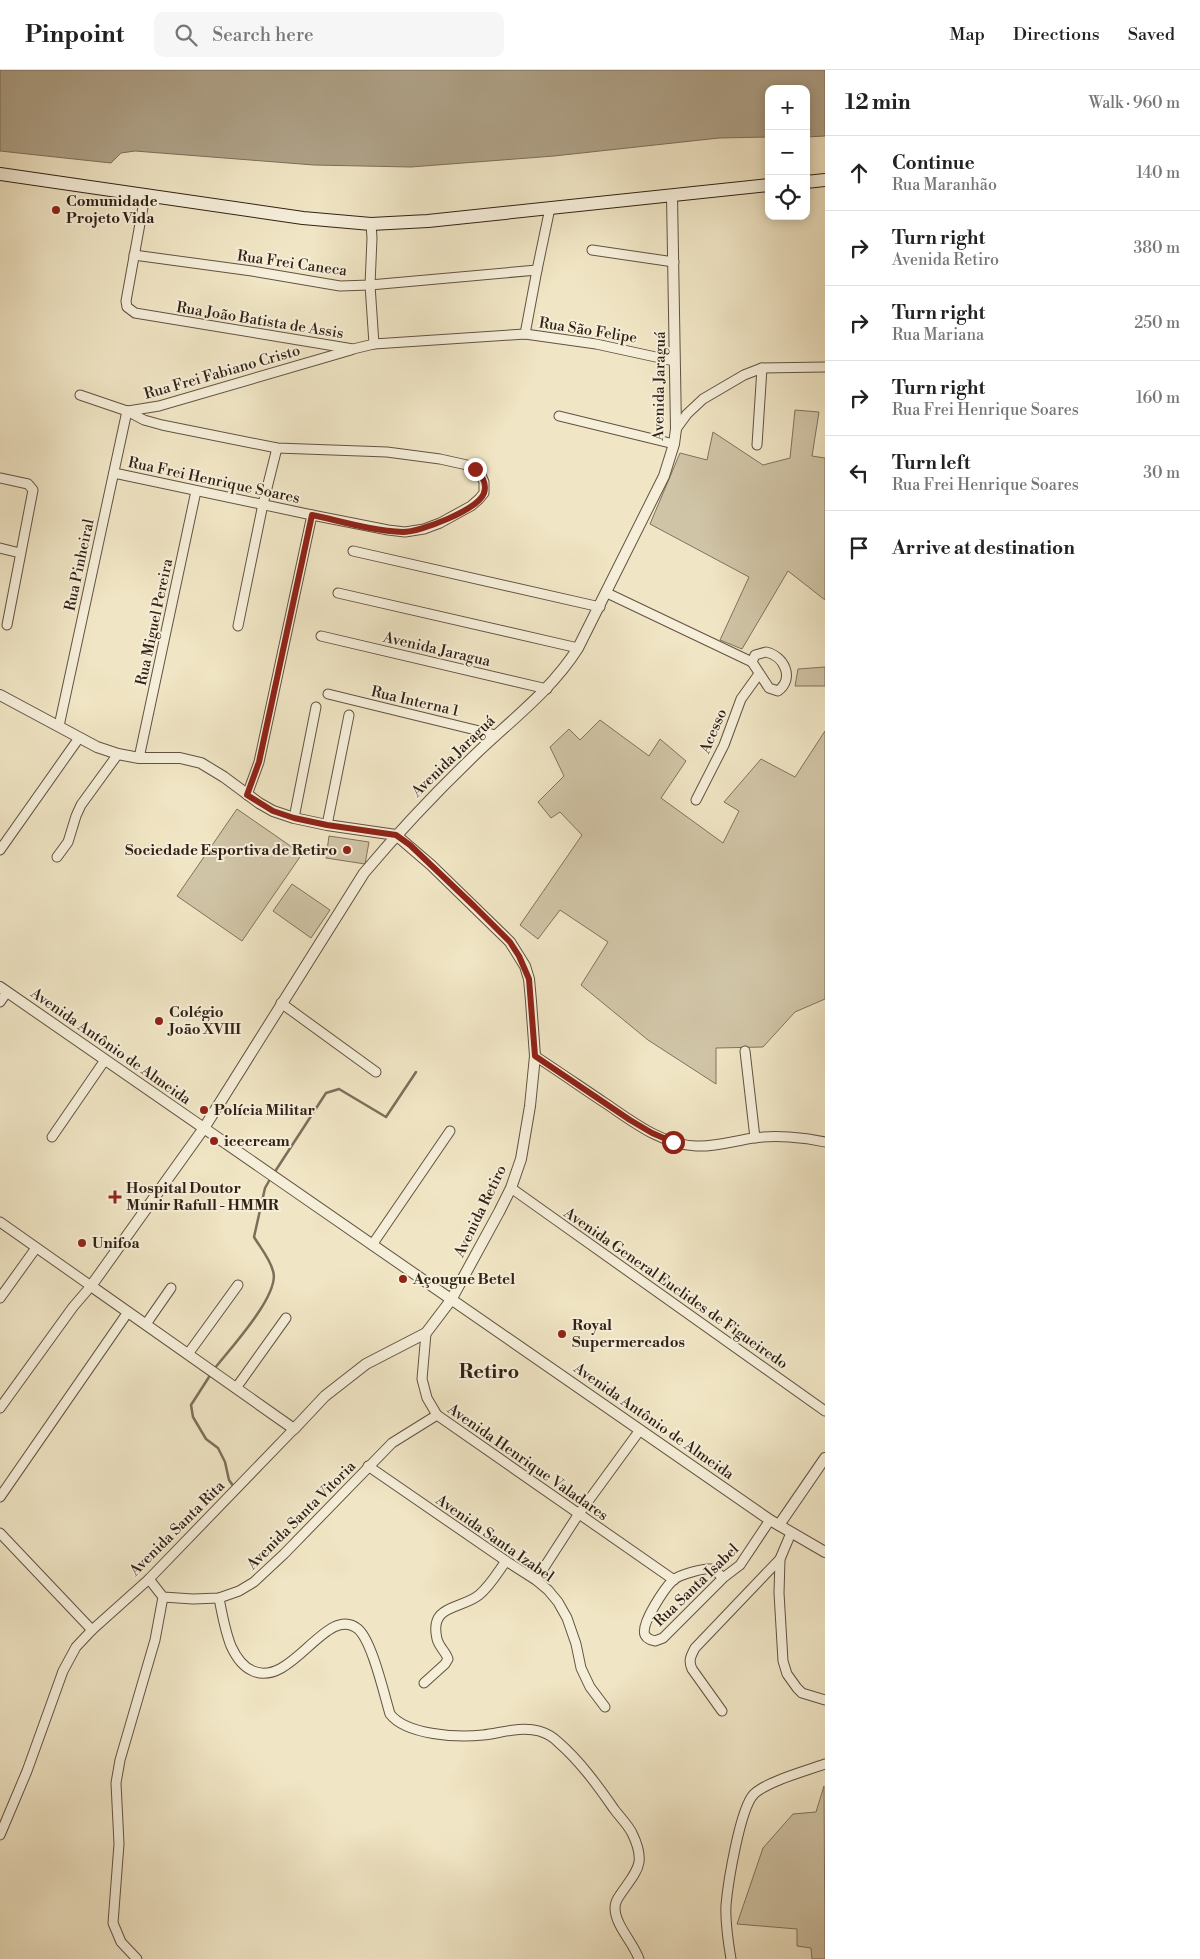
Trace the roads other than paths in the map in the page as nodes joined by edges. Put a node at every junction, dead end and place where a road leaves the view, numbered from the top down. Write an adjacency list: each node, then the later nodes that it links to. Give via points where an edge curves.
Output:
1 (0, 174): 5 (main road)
2 (825, 180): 3 (main road)
3 (810, 182)
4 (765, 185): 6 (main road)
5 (145, 196): 8 (main road); 10 (street, Rua João Batista de Assis)
6 (672, 196): 7 (main road); 11 (street, Avenida Jaraguá)
7 (550, 208): 8 (main road); 12 (street)
8 (371, 224): 13 (street)
9 (592, 250): 11 (street)
10 (134, 254): 13 (street, Rua Frei Caneca, via 340,286); 16 (street, Rua João Batista de Assis, via 126,301 127,307 135,313)
11 (674, 262): 17 (street, Avenida Jaraguá)
12 (536, 270): 13 (street, Rua Frei Caneca); 14 (street)
13 (370, 285): 15 (street)
14 (525, 334): 15 (street, Rua João Batista de Assis); 17 (street, Rua São Felipe, via 596,344)
15 (374, 344): 16 (street, Rua João Batista de Assis)
16 (353, 349): 21 (street, Rua Frei Fabiano Cristo, via 166,404)
17 (674, 361): 23 (street, Avenida Jaraguá)
18 (825, 367): 19 (street)
19 (762, 368): 23 (street, via 703,400); 25 (street)
20 (80, 395): 21 (street, Rua Frei Henrique Soares)
21 (127, 411): 26 (street, Rua Frei Henrique Soares, via 162,425); 27 (street, Rua Pinheiral)
22 (559, 416): 24 (street)
23 (676, 429): 24 (street, Avenida Jaraguá)
24 (674, 444): 36 (street, Avenida Jaraguá, via 664,476)
25 (757, 445)
26 (277, 448): 30 (street); 31 (street, Rua Frei Henrique Soares, via 377,452 440,459 475,469 484,482 484,493 479,500 424,529 388,530)
27 (114, 473): 29 (street, Rua Frei Henrique Soares); 49 (street, Rua Pinheiral)
28 (0, 478): 34 (street, via 32,487)
29 (196, 491): 30 (street, Rua Frei Henrique Soares); 53 (street, Rua Miguel Pereira)
30 (263, 504): 31 (street, Rua Frei Henrique Soares); 39 (street)
31 (312, 515): 54 (street, via 259,762)
32 (0, 548): 34 (street)
33 (353, 551): 37 (street)
34 (20, 553): 38 (street)
35 (338, 593): 41 (street)
36 (607, 593): 37 (street, Avenida Jaraguá); 42 (street)
37 (600, 607): 41 (street, Avenida Jaraguá)
38 (7, 625)
39 (238, 626)
40 (321, 636): 44 (street, Avenida Jaragua)
41 (578, 648): 44 (street, Avenida Jaraguá)
42 (752, 662): 43 (street); 43 (street, via 759,653 773,654 786,668 785,682 778,691 769,688)
43 (759, 674): 55 (street, Acesso, via 741,699 724,745)
44 (547, 689): 50 (street, Avenida Jaraguá)
45 (328, 694): 50 (street, Rua Interna 1)
46 (0, 695): 49 (street)
47 (316, 707): 56 (street)
48 (349, 715): 57 (street)
49 (58, 726): 51 (street)
50 (496, 735): 58 (street, Avenida Jaraguá)
51 (79, 738): 52 (street); 59 (street)
52 (118, 754): 53 (street); 60 (street, via 81,805 68,842)
53 (139, 758): 54 (street, via 180,758 201,763)
54 (247, 795): 56 (street, via 273,811)
55 (696, 800)
56 (294, 818): 57 (street)
57 (327, 825): 58 (street)
58 (396, 835): 63 (street, Avenida Jaraguá, via 364,873); 65 (street, Avenida Retiro, via 474,906 510,942 519,956 529,979)
59 (0, 850)
60 (57, 857)
61 (4, 989): 62 (street); 66 (street, Avenida Antônio de Almeida)
62 (0, 1002)
63 (281, 1003): 67 (street); 68 (street, Avenida Jaraguá)
64 (745, 1051): 71 (street)
65 (535, 1056): 71 (street, via 637,1124 673,1142 706,1146); 73 (street, Avenida Retiro, via 521,1159)
66 (105, 1060): 68 (street, Avenida Antônio de Almeida); 70 (street)
67 (376, 1072)
68 (204, 1128): 75 (street, Avenida Antônio de Almeida); 78 (street, Avenida Jaraguá)
69 (450, 1131): 75 (street)
70 (52, 1137)
71 (755, 1138): 72 (street)
72 (825, 1142)
73 (512, 1188): 81 (street, Avenida Retiro); 89 (street, Avenida General Euclides de Figueiredo)
74 (0, 1222): 76 (street)
75 (372, 1245): 81 (street, Avenida Antônio de Almeida)
76 (36, 1248): 78 (street); 80 (street)
77 (238, 1285): 86 (street)
78 (91, 1286): 82 (street); 88 (street, via 72,1306)
79 (171, 1288): 84 (street)
80 (0, 1298)
81 (451, 1300): 85 (street, Avenida Santa Rita); 92 (street, Avenida Antônio de Almeida)
82 (128, 1312): 84 (street); 95 (street)
83 (286, 1318): 87 (street)
84 (146, 1324): 86 (street)
85 (426, 1333): 90 (street, Avenida Henrique Valadares, via 422,1379 427,1398); 91 (street, Avenida Santa Rita, via 366,1364 325,1396)
86 (188, 1354): 87 (street)
87 (236, 1388): 91 (street)
88 (0, 1408)
89 (825, 1411)
90 (438, 1415): 94 (street, Avenida Santa Vitoria, via 392,1443); 96 (street, Avenida Henrique Valadares)
91 (294, 1430): 104 (street, Avenida Santa Rita)
92 (640, 1430): 96 (street); 97 (street, Avenida Antônio de Almeida)
93 (825, 1458): 97 (street)
94 (368, 1466): 102 (street, Avenida Santa Izabel); 108 (street, Avenida Santa Vitoria, via 266,1572 239,1591)
95 (0, 1497)
96 (578, 1515): 105 (street); 106 (street, Avenida Henrique Valadares)
97 (775, 1523): 99 (street, Avenida Antônio de Almeida); 103 (street, Rua Santa Isabel, via 740,1565)
98 (0, 1533): 109 (street)
99 (791, 1533): 100 (street, Avenida Antônio de Almeida); 101 (street)
100 (825, 1552)
101 (780, 1559): 111 (street, via 783,1660 787,1674 802,1693); 113 (street, via 690,1657 692,1669)
102 (506, 1561): 105 (street, Avenida Santa Izabel); 110 (street, via 478,1596 441,1614 437,1639 448,1660)
103 (724, 1578): 106 (street, via 708,1569); 106 (street, Rua Santa Isabel, via 663,1638 649,1639 644,1628 650,1612)
104 (149, 1579): 107 (street); 109 (street, Avenida Santa Rita)
105 (536, 1580): 112 (street, Avenida Santa Izabel, via 558,1602 567,1618 581,1668)
106 (674, 1580)
107 (163, 1597): 108 (street, Avenida Santa Vitoria); 116 (street, via 155,1640 116,1783 118,1844 112,1923 121,1942)
108 (219, 1598): 117 (street, via 232,1648 239,1661 256,1672 277,1671 330,1629 354,1626 364,1636 390,1714 397,1722 449,1736 530,1729 559,1742 598,1786 631,1831 637,1846 638,1867 615,1909)
109 (92, 1630): 115 (street, Avenida Santa Rita, via 66,1663)
110 (424, 1683)
111 (825, 1700)
112 (605, 1707)
113 (722, 1711)
114 (825, 1764): 118 (street, via 762,1788 748,1802 726,1905)
115 (0, 1835)
116 (137, 1959)
117 (639, 1959)
118 (730, 1959)

